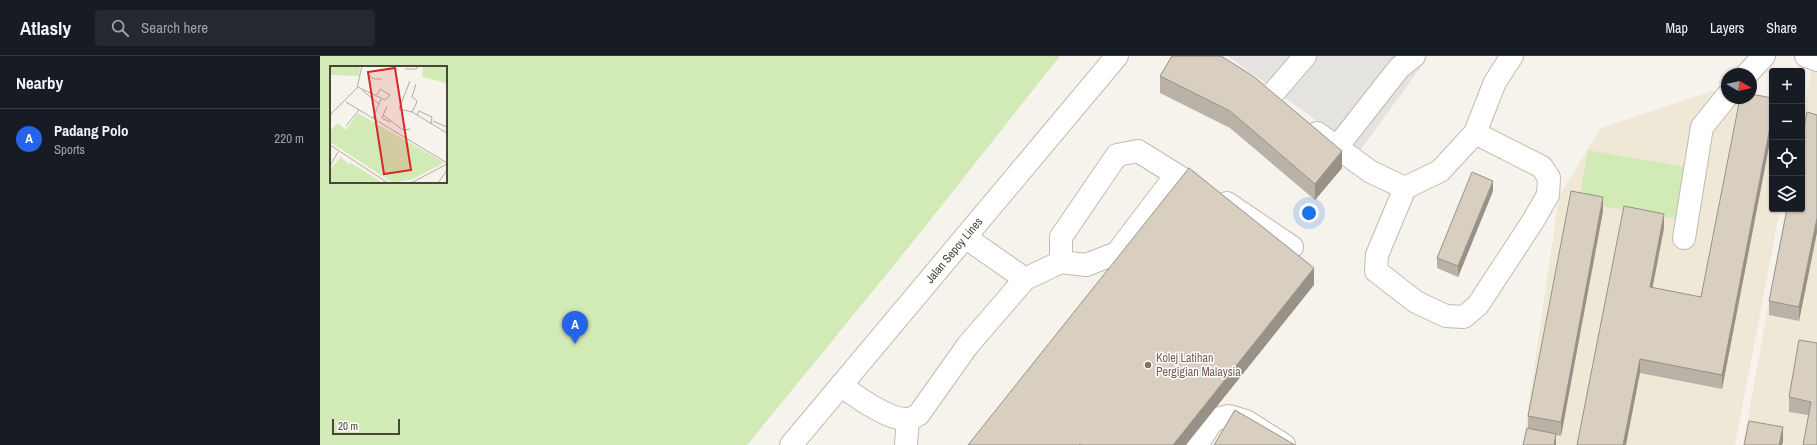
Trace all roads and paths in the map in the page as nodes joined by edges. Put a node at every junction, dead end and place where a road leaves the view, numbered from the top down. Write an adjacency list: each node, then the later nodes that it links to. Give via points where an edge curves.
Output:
1 (1117, 56): 16 (street, Jalan Sepoy Lines)
2 (1305, 56): 10 (street)
3 (1414, 56): 13 (street, via 1399,68)
4 (1512, 56): 12 (street, via 1495,82)
5 (1764, 56): 8 (street)
6 (1806, 56): 7 (street)
7 (1817, 60)
8 (1753, 68)
9 (1251, 85): 10 (street)
10 (1269, 98): 13 (street)
11 (1721, 103): 17 (street, via 1702,127)
12 (1475, 133): 15 (street, via 1440,171); 15 (street, via 1542,167 1549,178 1548,195 1478,305 1464,316 1446,316 1416,302 1376,271 1379,249)
13 (1337, 147): 15 (street, via 1370,172)
14 (1176, 175): 18 (street, via 1237,208); 19 (street, via 1117,253 1086,265); 19 (street, via 1138,151 1117,155 1061,237)
15 (1405, 188)
16 (965, 238): 20 (street); 21 (street, Jalan Sepoy Lines)
17 (1684, 238)
18 (1292, 247)
19 (1061, 262): 20 (street)
20 (1025, 279): 22 (street, via 968,345 919,414)
21 (841, 386): 22 (street, via 865,403); 23 (street, Jalan Sepoy Lines)
22 (908, 419): 24 (street)
23 (792, 445)
24 (906, 445)
25 (1197, 445): 26 (street, via 1213,420 1229,416 1246,421)
26 (1284, 445)

